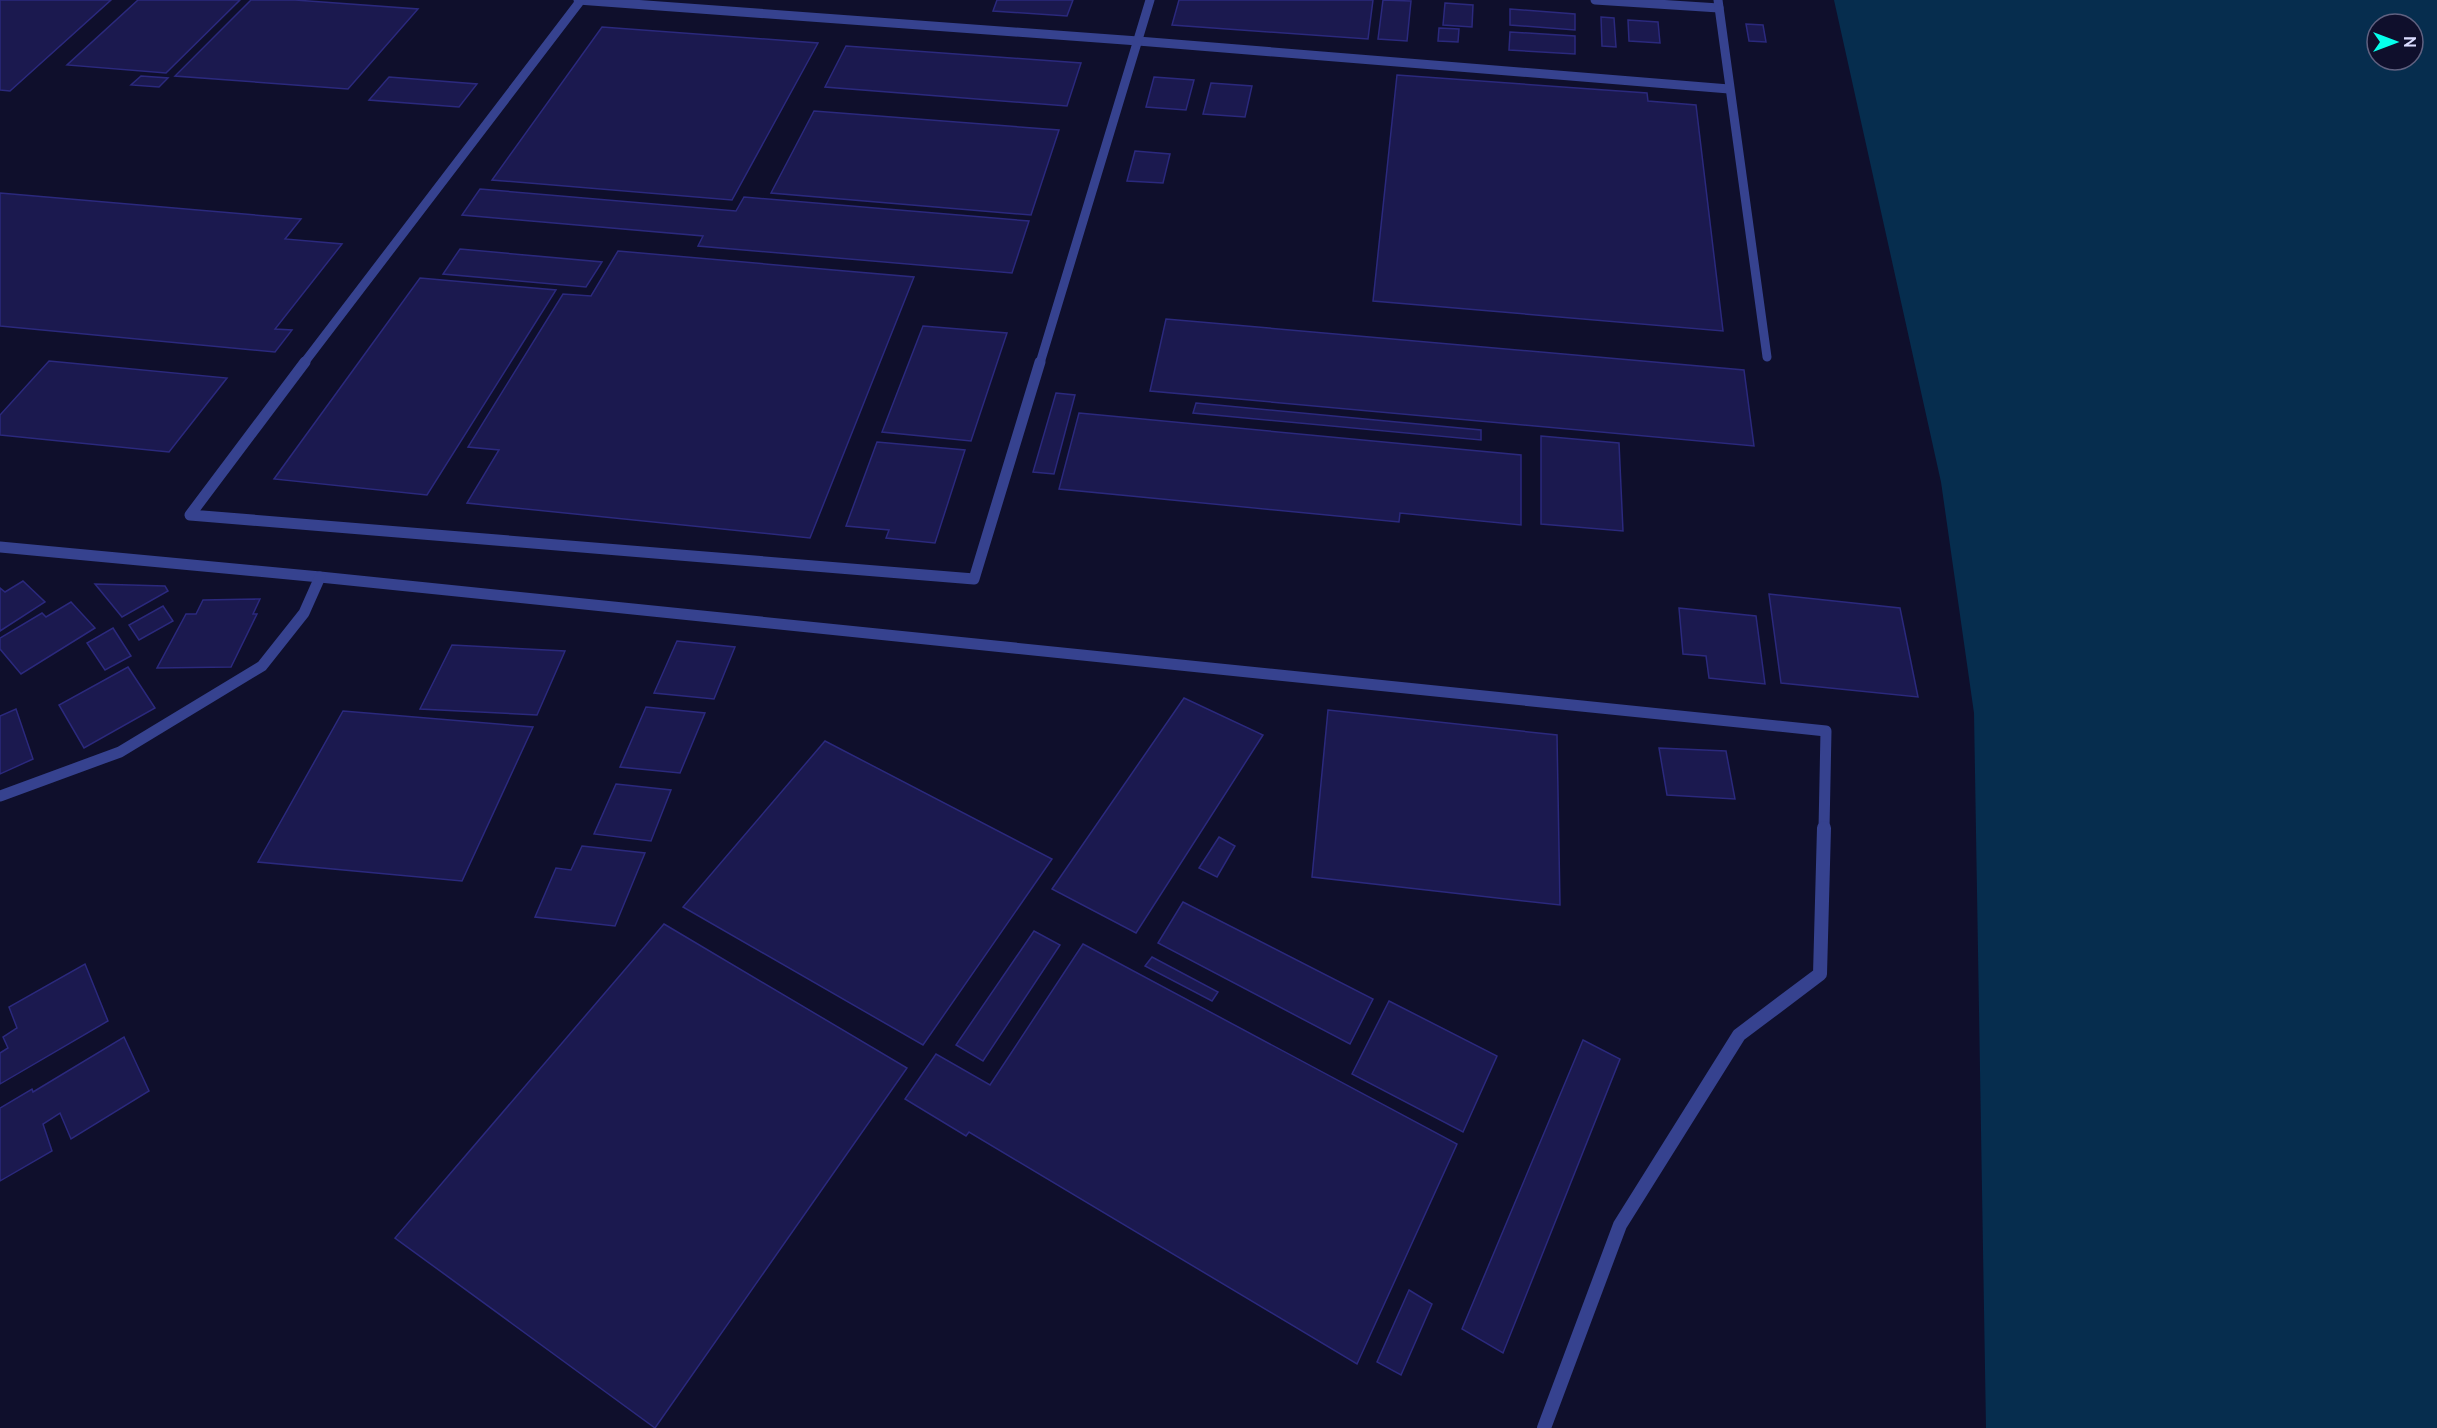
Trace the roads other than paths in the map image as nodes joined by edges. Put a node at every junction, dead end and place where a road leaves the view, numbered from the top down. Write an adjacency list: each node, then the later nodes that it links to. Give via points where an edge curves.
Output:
1 (580, 0): 5 (street); 5 (street, via 190,515 974,579)
2 (1150, 0): 5 (street)
3 (1595, 0): 4 (street)
4 (1718, 4): 6 (street)
5 (1138, 41): 6 (street)
6 (1729, 89): 7 (street)
7 (1767, 357)
8 (0, 547): 9 (street)
9 (320, 577): 10 (street, via 304,613 262,666 120,752); 11 (street, via 1826,731 1820,974 1739,1035 1620,1226)
10 (0, 796)
11 (1544, 1428)

